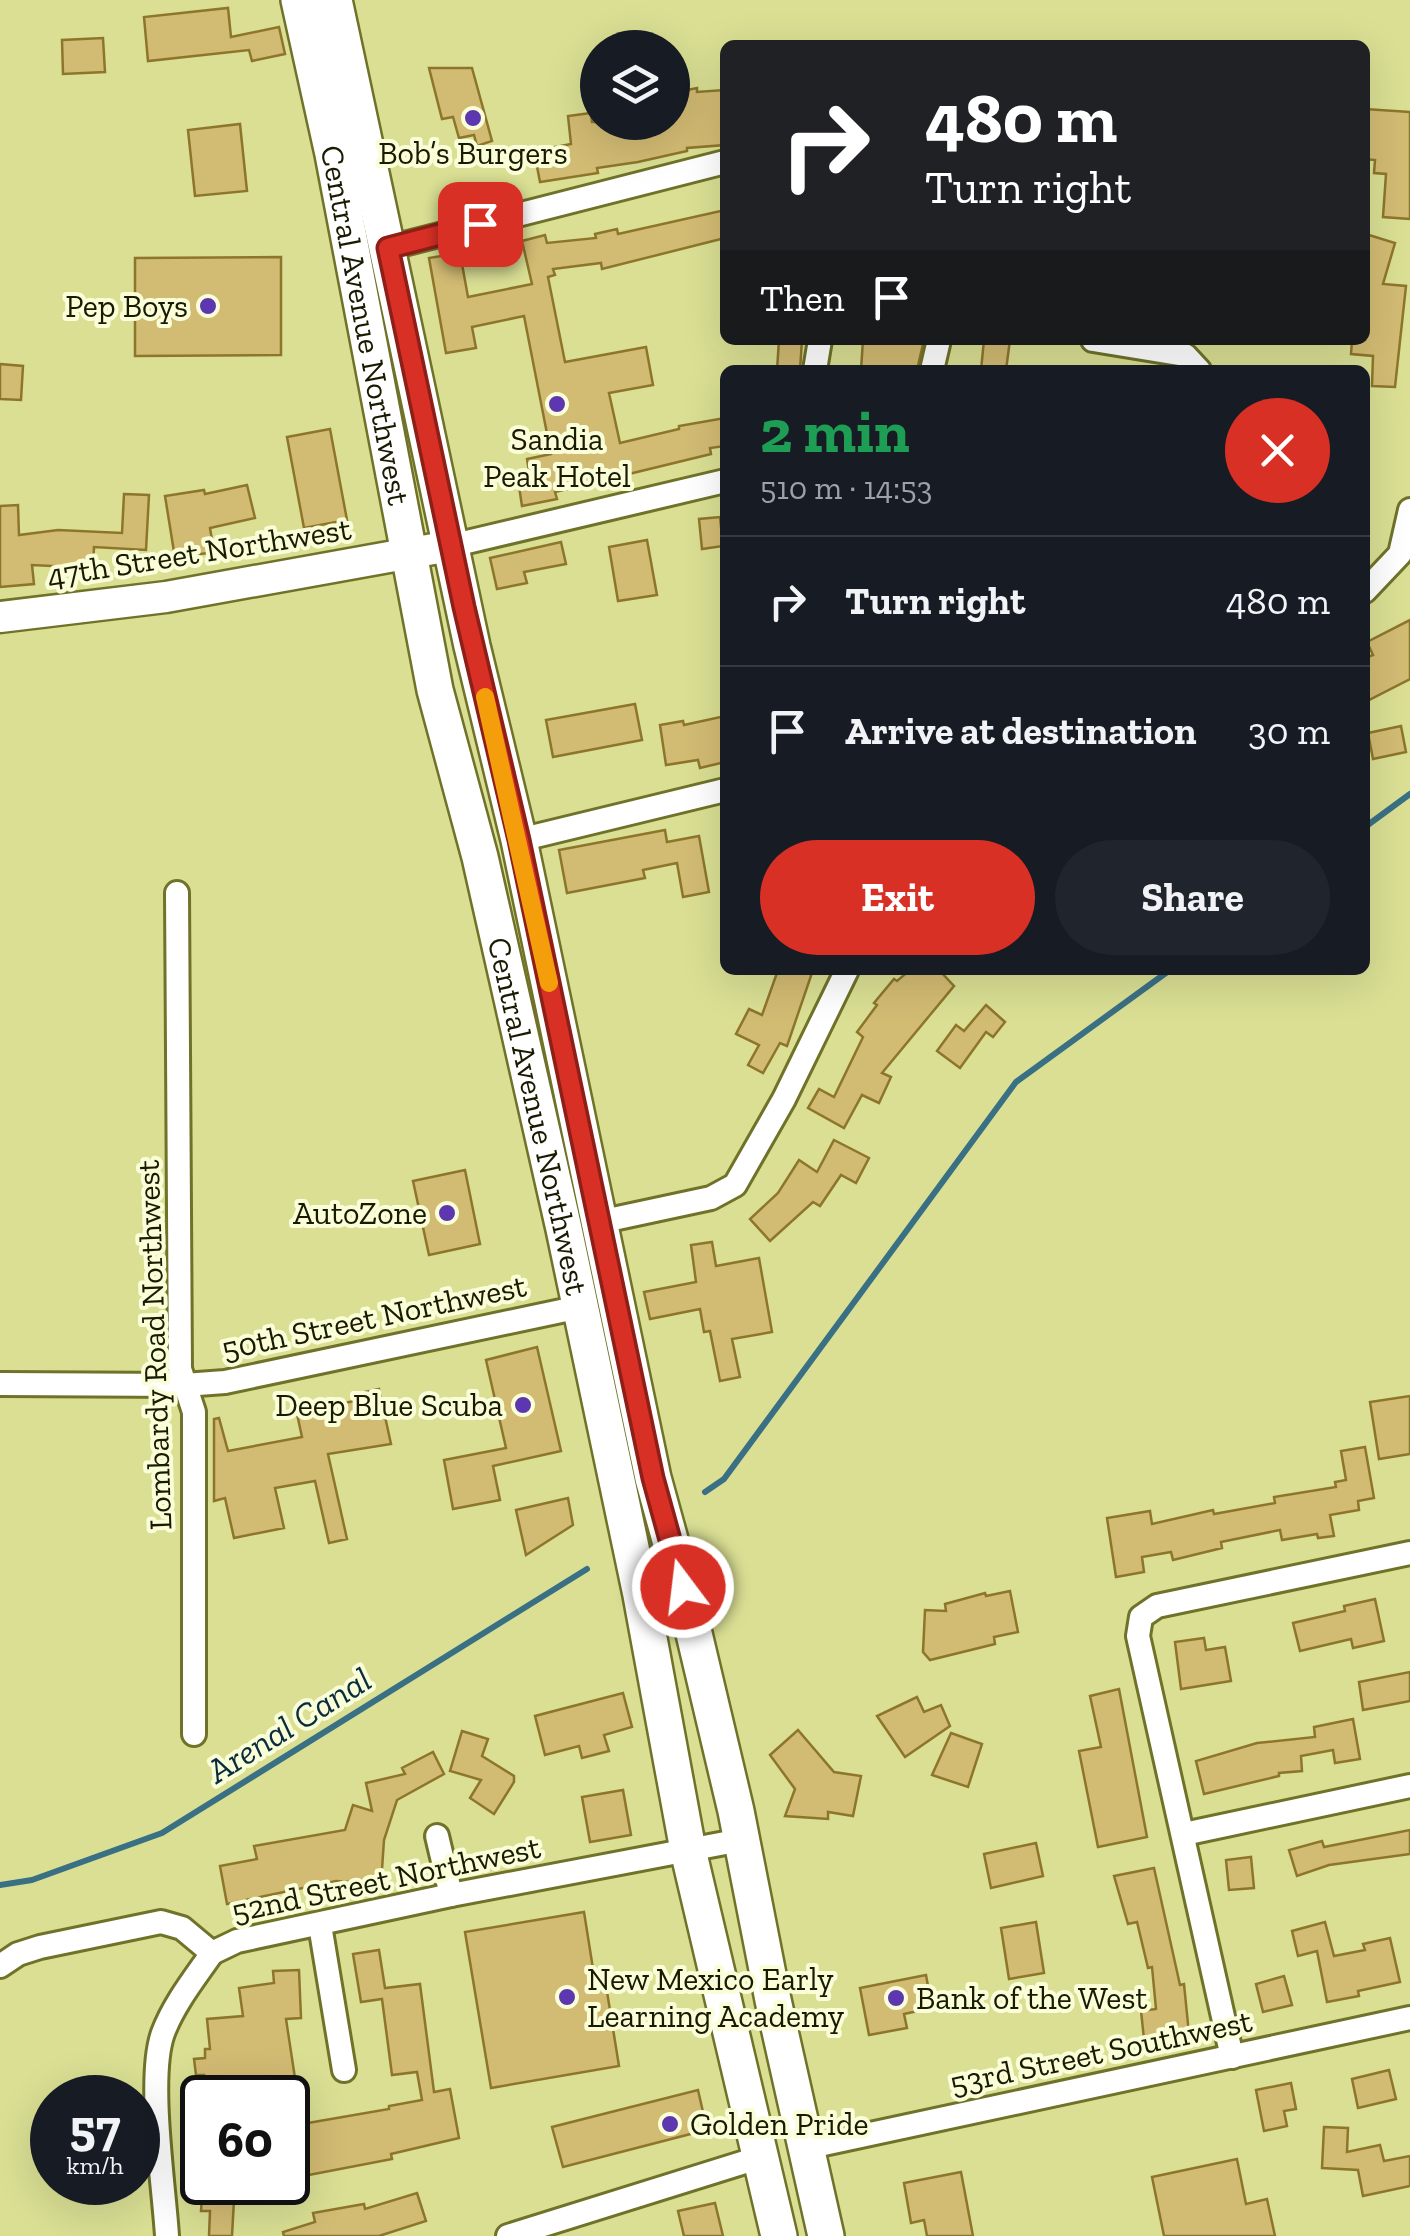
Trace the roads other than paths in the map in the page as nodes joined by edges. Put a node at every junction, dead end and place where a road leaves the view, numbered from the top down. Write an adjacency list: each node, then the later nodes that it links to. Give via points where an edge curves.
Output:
1 (299, 0): 10 (main road, Central Avenue Northwest)
2 (334, 0): 4 (main road)
3 (720, 163): 4 (street)
4 (388, 248): 9 (main road)
5 (1160, 345): 6 (street)
6 (1195, 365)
7 (720, 481): 9 (street)
8 (1410, 510): 11 (street, via 1400,554)
9 (450, 546): 10 (street, 47th Street Northwest); 14 (main road)
10 (409, 556): 12 (street, 47th Street Northwest, via 166,597); 18 (main road, Central Avenue Northwest)
11 (1370, 587)
12 (0, 616)
13 (720, 791): 14 (street)
14 (519, 840): 17 (main road)
15 (178, 893): 20 (street, Lombardy Road Northwest)
16 (845, 975): 17 (street, via 735,1185 711,1198)
17 (599, 1222): 26 (main road)
18 (580, 1307): 20 (street, 50th Street Northwest, via 244,1378); 27 (main road, Central Avenue Northwest)
19 (0, 1384): 20 (street, 50th Street Northwest)
20 (184, 1384): 22 (street, Lombardy Road Northwest, via 194,1412)
21 (1410, 1553): 24 (street, via 1157,1606 1142,1617 1138,1636)
22 (194, 1734)
23 (1410, 1786): 24 (street)
24 (1184, 1834): 33 (street)
25 (437, 1836): 28 (street)
26 (741, 1840): 27 (street, 52nd Street Northwest); 35 (main road)
27 (688, 1850): 28 (street, 52nd Street Northwest); 36 (main road, Central Avenue Northwest)
28 (451, 1895): 29 (street, 52nd Street Northwest)
29 (320, 1925): 30 (street, 52nd Street Northwest, via 238,1941); 34 (street)
30 (212, 1953): 31 (street, 52nd Street Northwest, via 182,1928 161,1922 40,1947); 37 (street, via 162,2036 158,2102)
31 (0, 1966)
32 (1410, 2018): 33 (street, 53rd Street Southwest)
33 (1232, 2056): 35 (street, 53rd Street Southwest)
34 (344, 2070)
35 (805, 2148): 40 (main road)
36 (761, 2157): 38 (street); 39 (main road, Central Avenue Northwest)
37 (167, 2236)
38 (508, 2236)
39 (778, 2236)
40 (826, 2236)

